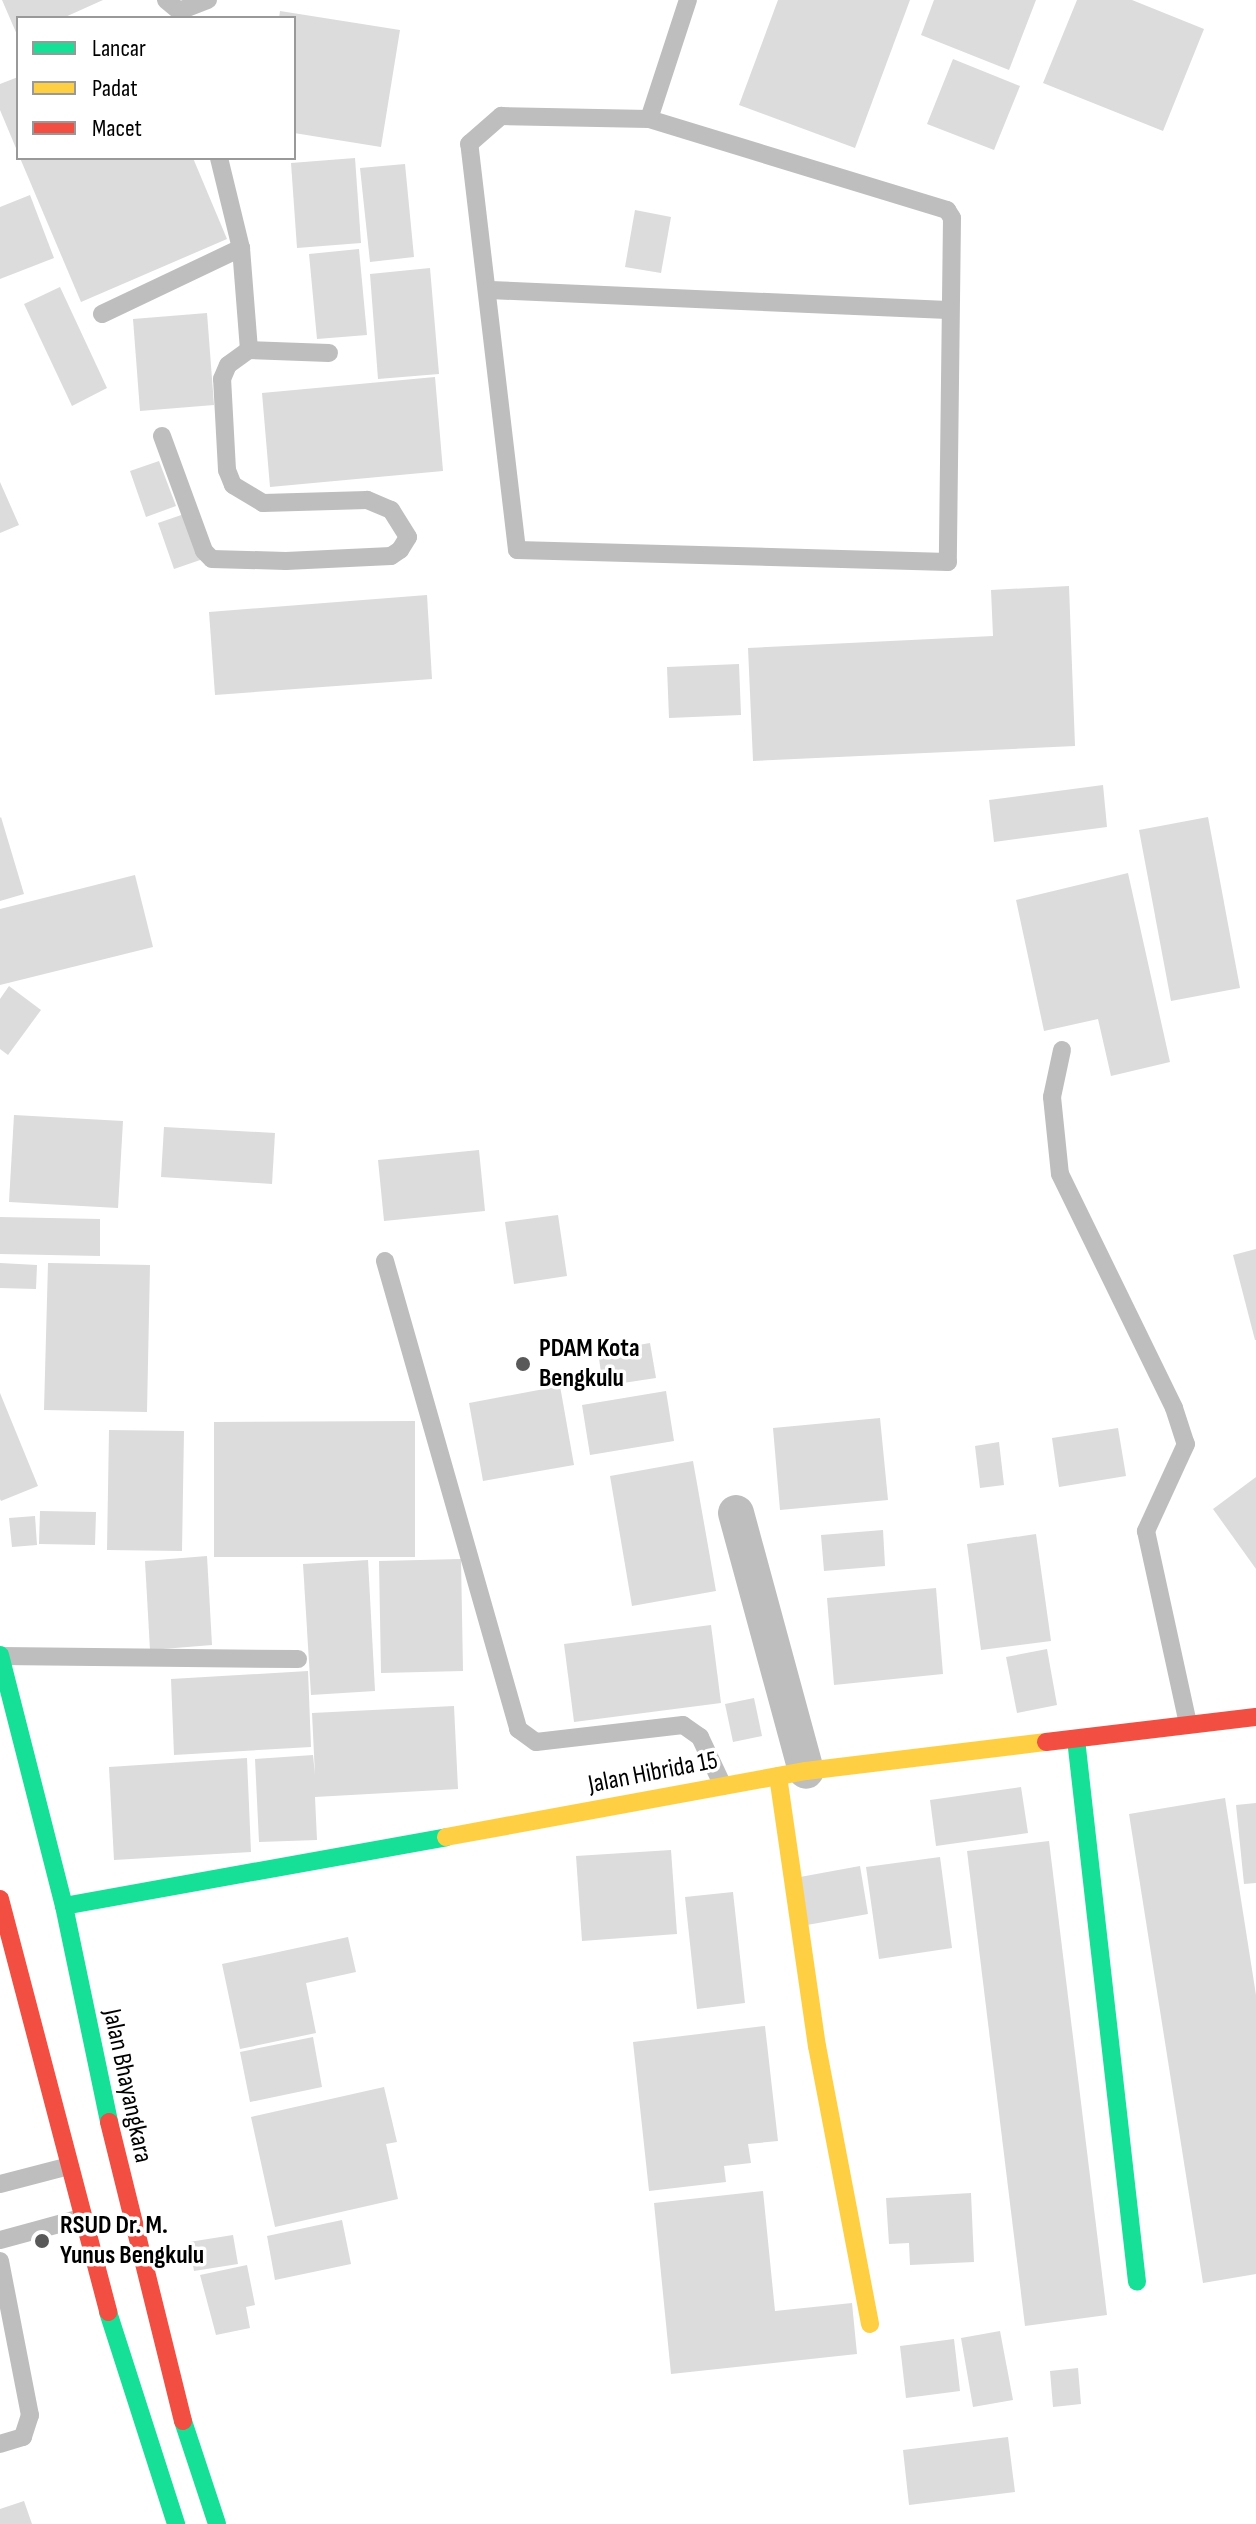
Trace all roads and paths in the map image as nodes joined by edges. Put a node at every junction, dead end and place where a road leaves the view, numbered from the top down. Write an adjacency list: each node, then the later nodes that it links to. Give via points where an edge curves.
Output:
1 (208, 0): 3 (lane)
2 (688, 0): 4 (lane)
3 (176, 10)
4 (649, 119): 7 (lane, via 501,116 469,144); 8 (lane, via 940,206 952,218)
5 (219, 160): 6 (lane)
6 (241, 248): 9 (lane); 10 (lane)
7 (490, 290): 8 (lane); 8 (lane, via 517,550 948,562)
8 (948, 310)
9 (102, 314)
10 (249, 350): 11 (lane); 12 (lane, via 228,365 222,379 227,470 233,485 263,503 367,500 403,521 408,537 400,550 391,556 212,559 204,551)
11 (329, 353)
12 (162, 436)
13 (1062, 1050): 19 (lane, via 1052,1097 1060,1174 1174,1408 1186,1444 1146,1531)
14 (385, 1261): 22 (lane, via 518,1729 536,1742 683,1725 700,1737)
15 (736, 1513): 21 (street)
16 (0, 1656): 17 (lane); 24 (street, Jalan Bhayangkara)
17 (298, 1659)
18 (1256, 1717): 19 (street, Jalan Hibrida 15)
19 (1188, 1723): 20 (street, Jalan Hibrida 15)
20 (1076, 1739): 21 (street, Jalan Hibrida 15); 30 (street)
21 (792, 1773): 22 (street, Jalan Hibrida 15); 31 (street, via 817,2046)
22 (723, 1786): 24 (street, Jalan Hibrida 15)
23 (0, 1899): 25 (street)
24 (64, 1906): 25 (street, Jalan Bhayangkara)
25 (92, 2161): 26 (lane); 27 (street, Jalan Bhayangkara); 27 (street)
26 (0, 2184)
27 (104, 2213): 28 (lane); 33 (street); 34 (street, Jalan Bhayangkara)
28 (0, 2240)
29 (0, 2261): 32 (lane, via 30,2415 23,2437)
30 (1137, 2282)
31 (870, 2324)
32 (0, 2444)
33 (176, 2524)
34 (217, 2524)

